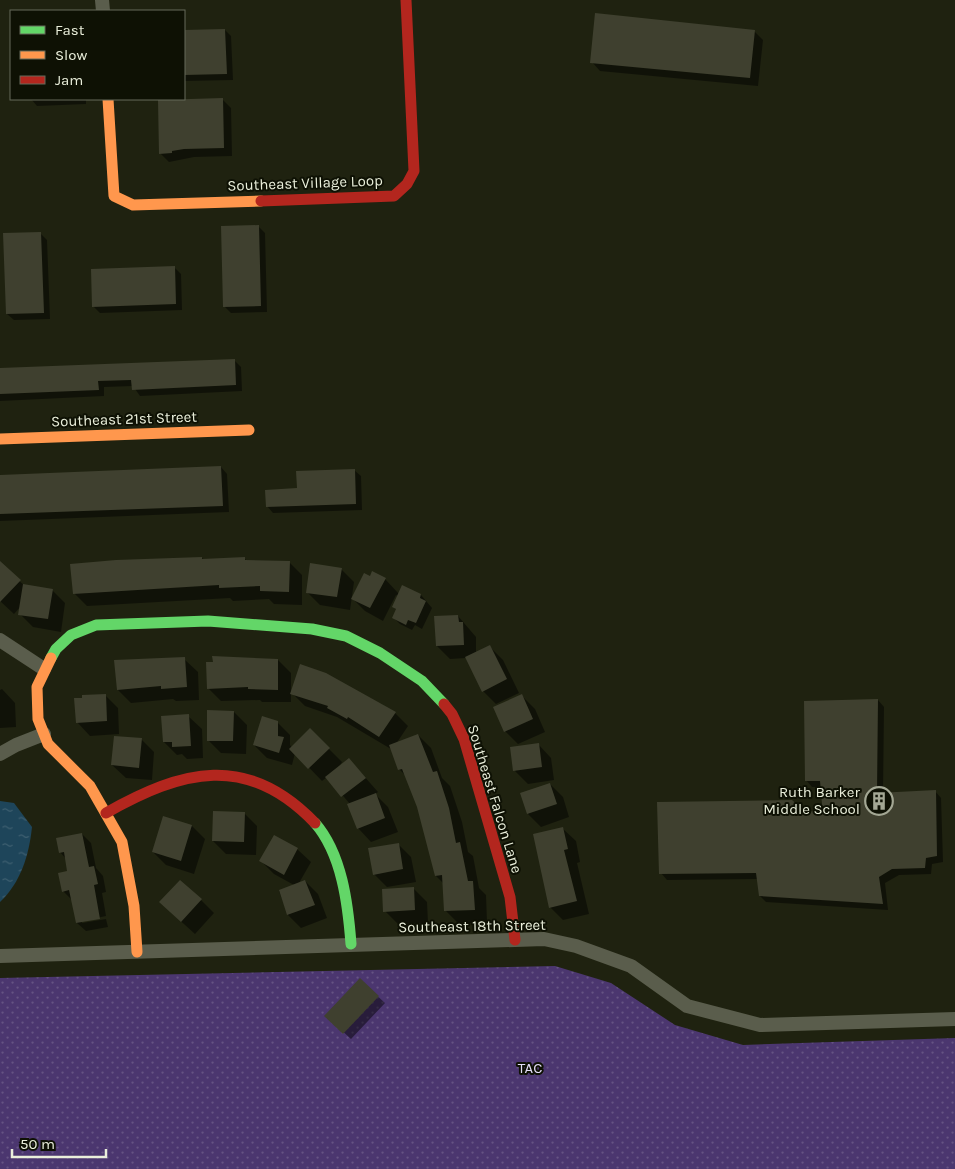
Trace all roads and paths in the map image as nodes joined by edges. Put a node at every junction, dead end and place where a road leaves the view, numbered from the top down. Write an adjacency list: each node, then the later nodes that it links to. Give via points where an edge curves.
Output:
1 (406, 0): 2 (street, Southeast Village Loop, via 414,171 407,184 394,196 133,205 114,196)
2 (108, 100)
3 (248, 430): 4 (street, Southeast 21st Street)
4 (0, 439)
5 (0, 640): 6 (street)
6 (44, 669): 7 (street, Southeast Falcon Lane, via 37,687 36,702); 10 (street, Southeast Falcon Lane, via 56,649 71,635 96,625 153,622 208,621 312,629 346,636 380,653 439,697 464,739 510,897)
7 (44, 734): 8 (street); 9 (street, Southeast Falcon Lane, via 48,744 90,786)
8 (0, 754)
9 (106, 813): 11 (street, via 136,797 188,777 230,774 269,786 303,808 329,842 348,901); 12 (street, Southeast Falcon Lane, via 122,842 134,906)
10 (515, 940): 11 (street, Southeast 18th Street); 14 (street, Southeast 18th Street, via 544,939 576,946 631,966 687,1006 760,1026)
11 (351, 944): 12 (street, Southeast 18th Street)
12 (137, 952): 13 (street, Southeast 18th Street)
13 (0, 956)
14 (955, 1019)

